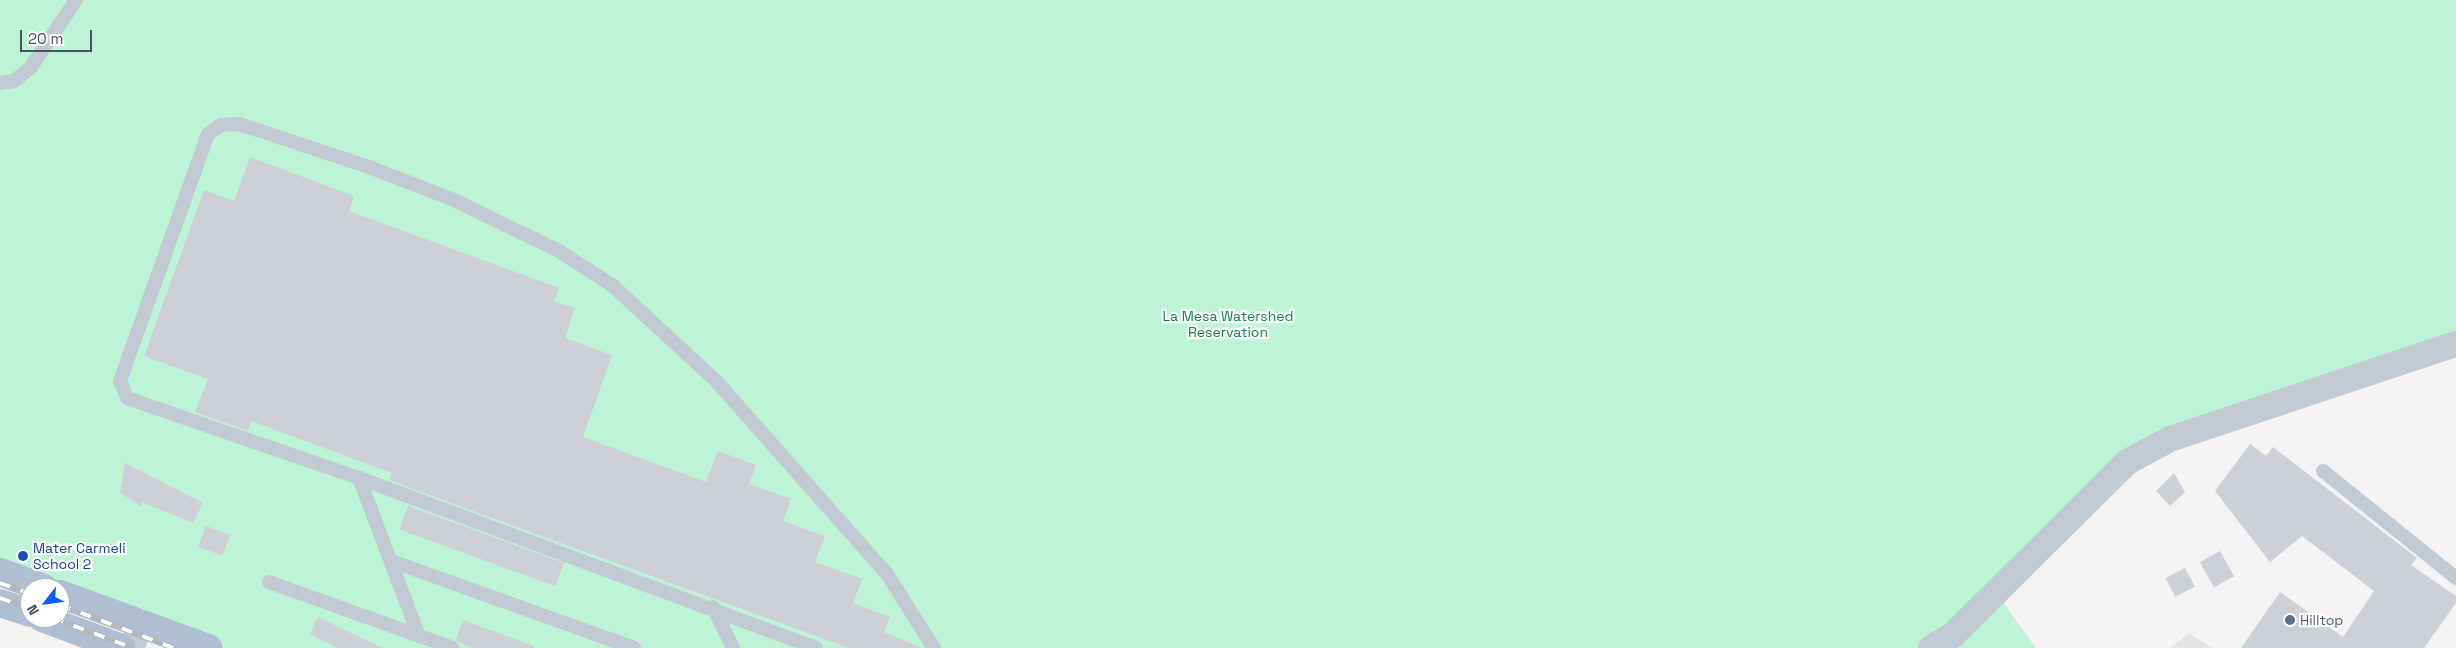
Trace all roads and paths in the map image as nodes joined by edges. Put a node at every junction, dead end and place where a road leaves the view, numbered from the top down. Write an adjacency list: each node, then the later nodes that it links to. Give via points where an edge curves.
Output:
1 (76, 0): 2 (lane, via 31,67 14,81)
2 (0, 83)
3 (2456, 344): 27 (street, via 2170,439 2127,462 1954,634)
4 (2323, 471): 8 (lane)
5 (359, 478): 6 (lane); 13 (lane); 26 (lane, via 127,398 120,391 120,381 208,134 221,125 239,124 370,167 454,200 559,251 612,285 717,382 886,574)
6 (394, 562): 17 (lane); 23 (lane)
7 (0, 572): 9 (main road)
8 (2456, 578)
9 (20, 579)
10 (269, 582): 17 (lane)
11 (70, 598): 15 (main road)
12 (0, 602): 14 (main road)
13 (713, 607): 24 (lane); 25 (lane)
14 (20, 610)
15 (142, 623): 18 (main road); 20 (street)
16 (69, 628): 19 (main road)
17 (419, 636): 22 (lane)
18 (167, 641): 21 (main road)
19 (122, 648)
20 (131, 648)
21 (208, 648)
22 (452, 648)
23 (634, 648)
24 (733, 648)
25 (816, 648)
26 (934, 648)
27 (1931, 648)

